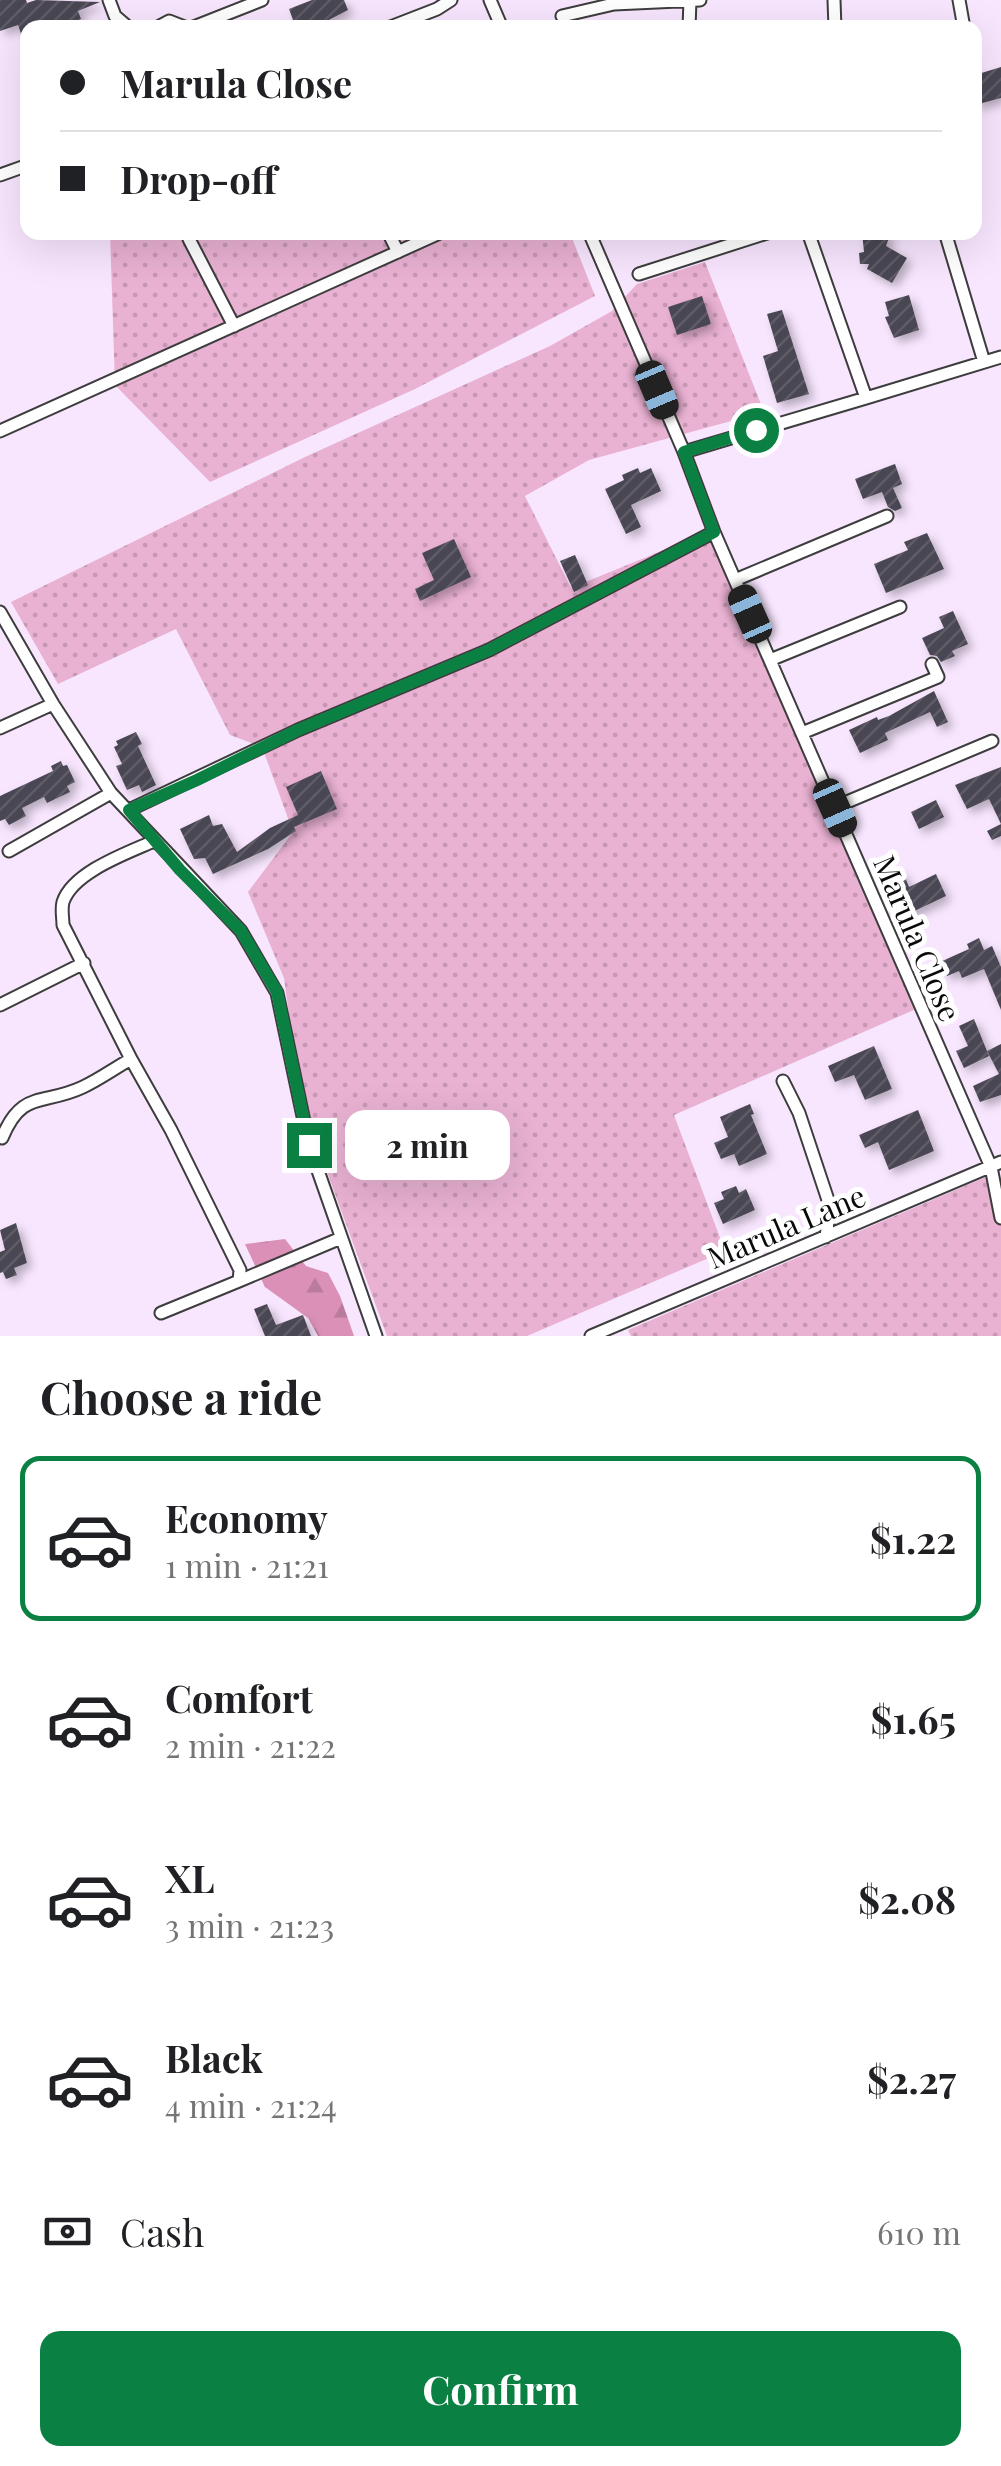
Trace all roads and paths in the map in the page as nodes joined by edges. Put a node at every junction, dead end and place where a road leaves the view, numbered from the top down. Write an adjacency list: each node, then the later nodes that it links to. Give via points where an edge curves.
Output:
1 (262, 0): 6 (street)
2 (451, 0): 7 (street)
3 (690, 0): 4 (street); 5 (street, via 614,4)
4 (700, 0)
5 (562, 16)
6 (210, 20)
7 (409, 20)
8 (189, 240): 17 (street)
9 (392, 240): 15 (street)
10 (424, 240): 15 (street)
11 (592, 240): 22 (street, Marula Close)
12 (745, 240): 16 (street)
13 (811, 240): 20 (street)
14 (948, 240): 19 (street)
15 (398, 252): 17 (street)
16 (640, 274)
17 (234, 326): 21 (street)
18 (1001, 357): 19 (street)
19 (984, 362): 20 (street)
20 (866, 398): 22 (street)
21 (0, 431)
22 (684, 452): 24 (street, Marula Close)
23 (887, 516): 25 (street)
24 (714, 532): 25 (street, Marula Close); 36 (street, via 489,650)
25 (735, 580): 28 (street, Marula Close)
26 (900, 607): 28 (street)
27 (0, 612): 30 (street)
28 (770, 660): 32 (street, Marula Close)
29 (932, 664): 32 (street, via 938,677)
30 (53, 704): 31 (street); 34 (street)
31 (0, 728)
32 (802, 733): 35 (street, Marula Close)
33 (992, 741): 35 (street)
34 (111, 792): 36 (street); 38 (street)
35 (835, 808): 44 (street, Marula Close)
36 (129, 810): 37 (street)
37 (154, 841): 39 (street, via 106,862 70,888 63,926); 47 (street, via 241,931 277,992 309,1145)
38 (9, 851)
39 (84, 963): 40 (street); 41 (street)
40 (0, 1005)
41 (131, 1059): 43 (street, via 84,1086 32,1101 11,1116); 48 (street, via 240,1270)
42 (784, 1082): 46 (street, via 830,1206)
43 (2, 1138)
44 (996, 1164): 45 (street, Marula Close); 46 (street, Marula Lane)
45 (1001, 1218)
46 (826, 1237): 50 (street, Marula Lane)
47 (341, 1238): 48 (street); 51 (street)
48 (239, 1281): 49 (street)
49 (161, 1313)
50 (599, 1334)
51 (376, 1336)

